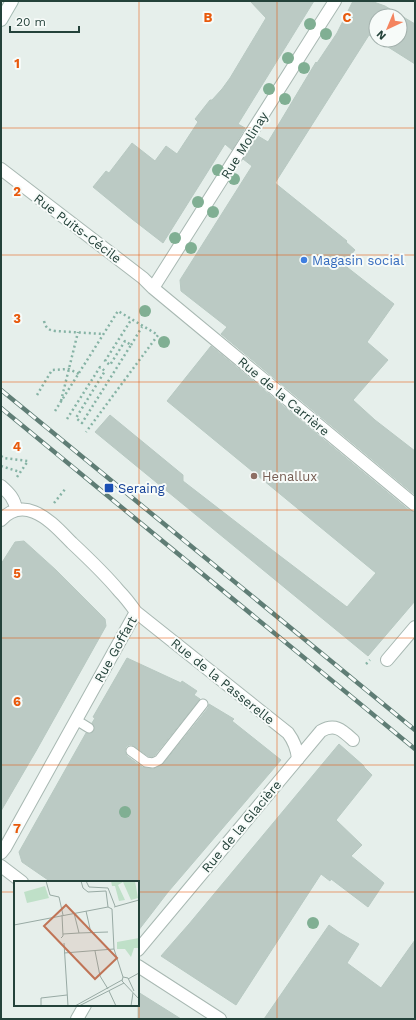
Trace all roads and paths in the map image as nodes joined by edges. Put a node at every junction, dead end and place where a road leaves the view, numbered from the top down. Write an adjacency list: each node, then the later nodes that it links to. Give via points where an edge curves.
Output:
1 (12, 1): 3 (street)
2 (335, 1): 5 (street, Rue Molinay)
3 (1, 20)
4 (1, 169): 5 (street, Rue Puits-Cécile)
5 (153, 288): 22 (street, Rue de la Carrière)
6 (131, 320): 8 (path); 10 (path, via 118,311); 11 (path, via 105,361 110,365 125,341)
7 (44, 321): 9 (path, via 49,330)
8 (142, 327): 11 (path); 18 (path, via 158,335)
9 (78, 332): 10 (path); 12 (path)
10 (104, 334): 13 (path)
11 (131, 345): 17 (path, via 82,422 76,418 105,371 100,367)
12 (69, 369): 13 (path); 14 (path, via 52,370); 15 (path)
13 (79, 374): 15 (path)
14 (37, 395)
15 (61, 403): 16 (path)
16 (55, 411)
17 (67, 419)
18 (86, 432)
19 (1, 456): 20 (path, via 28,461)
20 (20, 472)
21 (1, 486): 23 (street, via 13,499)
22 (415, 505)
23 (16, 510): 24 (street, via 6,514); 25 (street, Rue Goffart, via 35,512 53,524 120,591)
24 (1, 520)
25 (136, 612): 29 (street, Rue Goffart); 33 (street, Rue de la Passerelle, via 288,733 295,743)
26 (415, 626): 27 (street)
27 (387, 660)
28 (203, 704): 32 (lane, via 159,760 153,763 146,762)
29 (76, 720): 30 (lane); 34 (street, Rue Goffart)
30 (89, 728)
31 (353, 740): 33 (street, Rue de la Glacière, via 344,732 328,728 321,731)
32 (131, 751)
33 (298, 759): 37 (street, Rue de la Glacière)
34 (1, 853)
35 (1, 866): 36 (street)
36 (21, 881)
37 (139, 949)
38 (139, 967): 41 (street)
39 (84, 1006): 40 (street)
40 (77, 1019)
41 (220, 1019)

